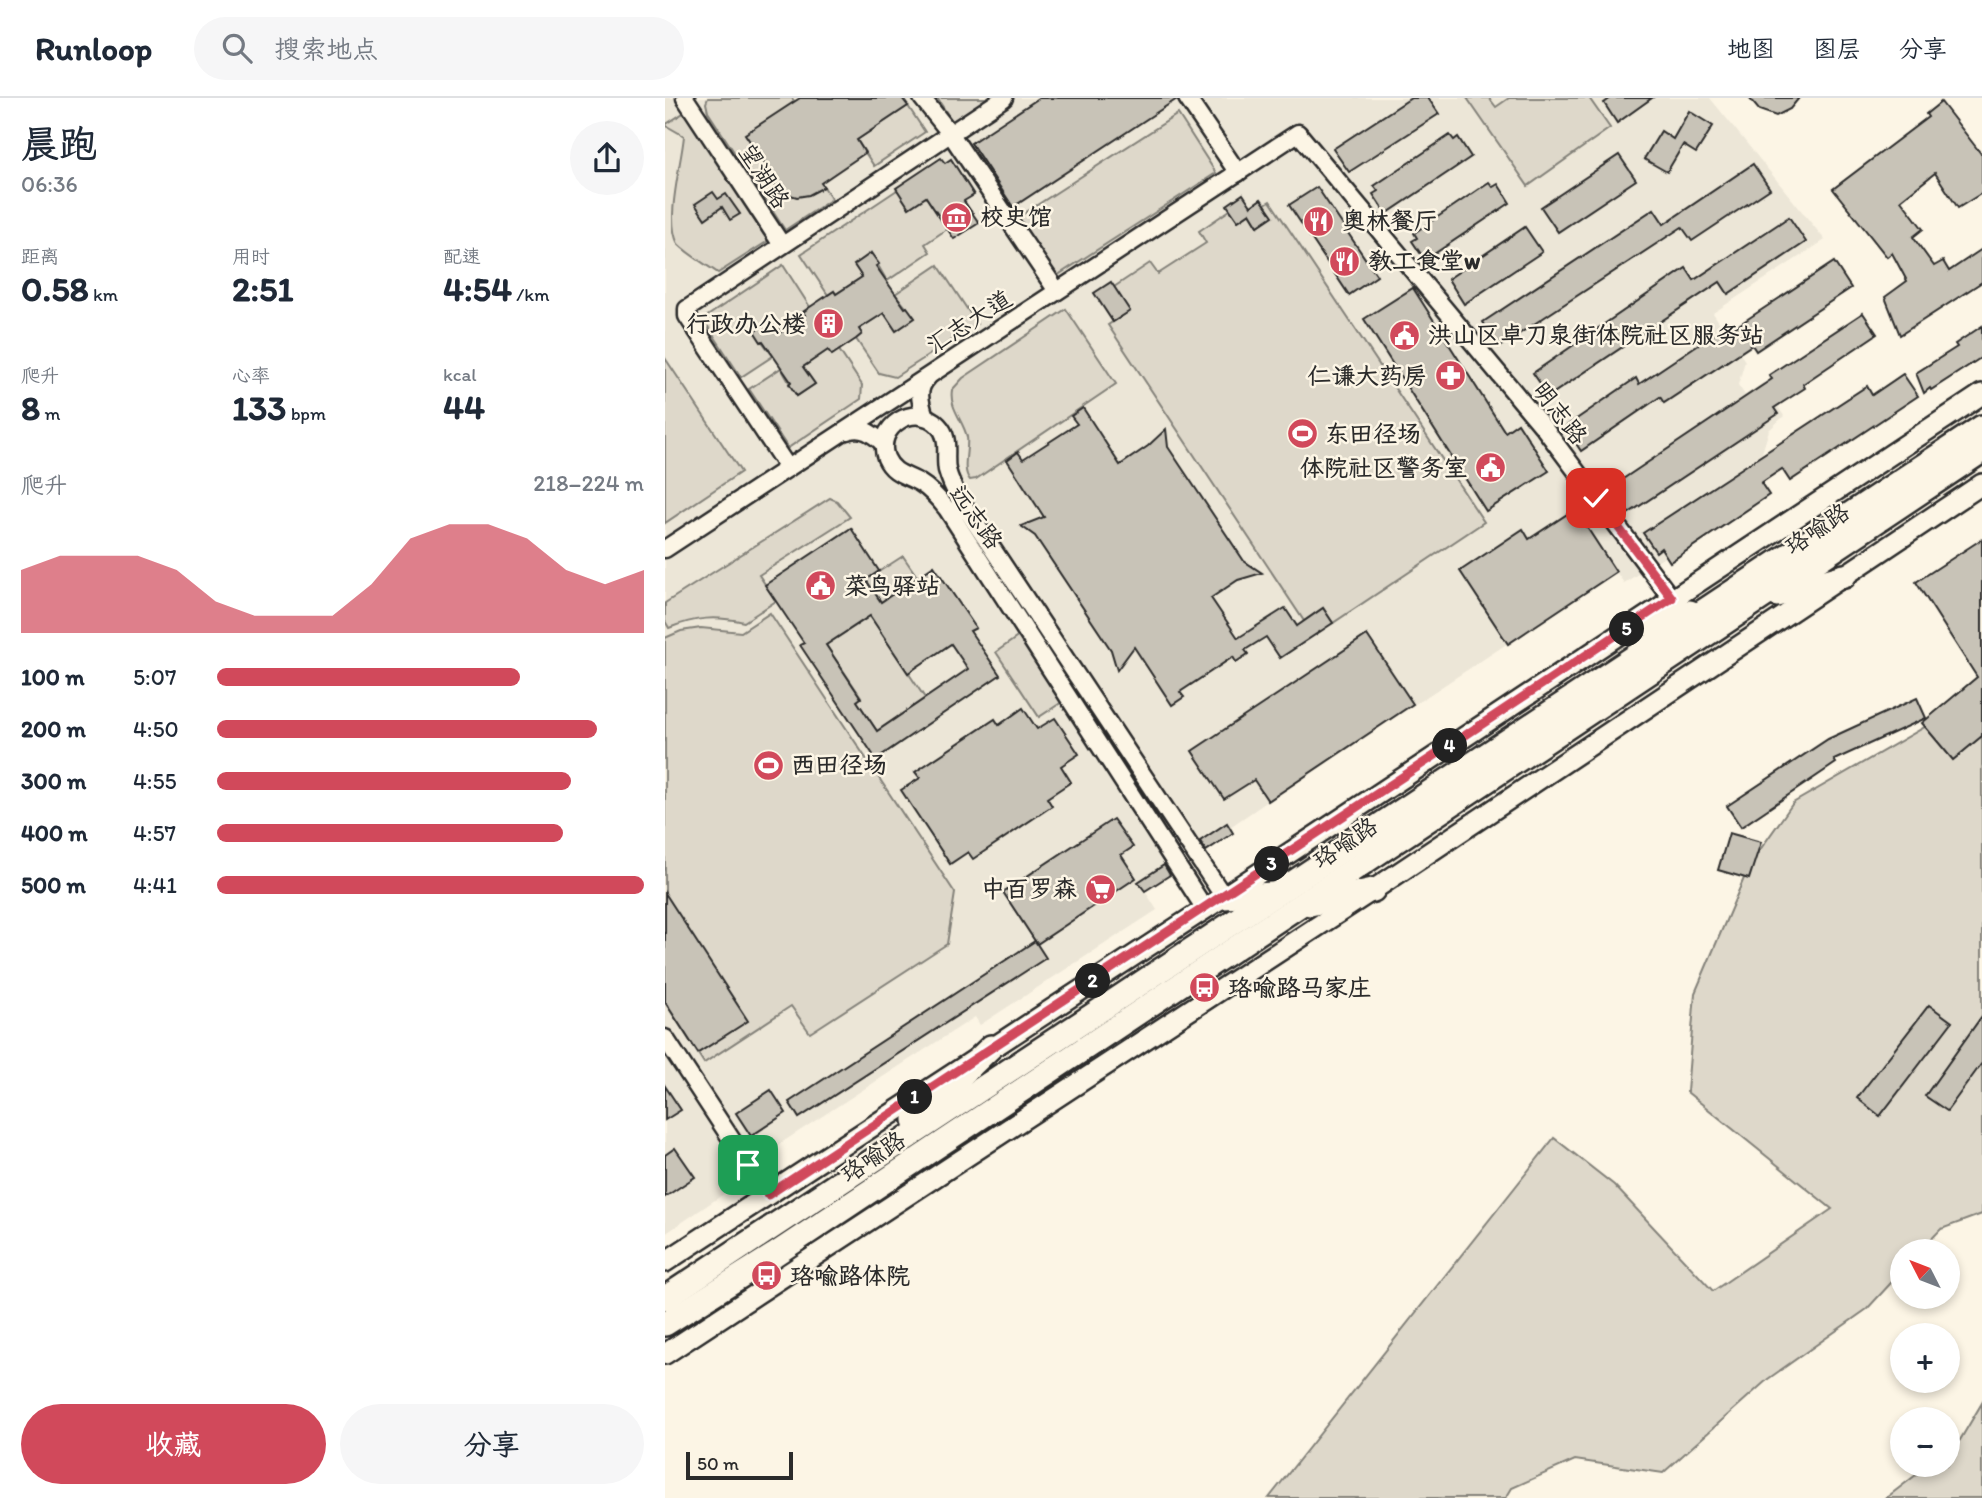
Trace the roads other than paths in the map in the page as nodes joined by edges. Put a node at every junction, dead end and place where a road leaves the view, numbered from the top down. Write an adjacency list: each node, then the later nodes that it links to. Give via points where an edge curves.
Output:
1 (686, 98): 8 (street, 望湖路)
2 (922, 98): 6 (street)
3 (1004, 98): 6 (street)
4 (1187, 98): 7 (street)
5 (1298, 132): 7 (street, 汇志大道); 21 (street, 明志路, via 1545,428)
6 (950, 133): 8 (street); 9 (street)
7 (1238, 173): 9 (street, 汇志大道)
8 (782, 245): 17 (street, via 686,311)
9 (1057, 291): 10 (street, 汇志大道)
10 (933, 373): 13 (street, via 920,392); 14 (street, 汇志大道)
11 (1982, 394): 12 (main road)
12 (1951, 415): 16 (street); 21 (main road)
13 (925, 416): 15 (street, via 898,421); 27 (street, 远志路, via 939,425 946,437 947,468 960,500)
14 (841, 433): 15 (street, via 863,430); 17 (street, 汇志大道)
15 (884, 444): 27 (street, 远志路, via 893,468 921,484 947,509)
16 (1978, 446): 22 (highway, 珞喻路); 23 (highway, 珞喻路)
17 (788, 468): 19 (street, 汇志大道)
18 (1982, 484): 20 (main road)
19 (665, 549)
20 (1844, 576): 22 (highway); 25 (main road)
21 (1672, 598): 24 (main road)
22 (1757, 600): 28 (highway, 珞喻路)
23 (1706, 608): 24 (highway); 26 (highway, 珞喻路)
24 (1628, 628): 27 (main road)
25 (1373, 890): 28 (highway); 36 (main road)
26 (1273, 894): 27 (highway); 31 (highway, 珞喻路)
27 (1214, 903): 30 (main road)
28 (1296, 907): 35 (highway, 珞喻路)
29 (665, 1038): 32 (street)
30 (991, 1047): 31 (highway); 32 (main road)
31 (873, 1161): 34 (highway, 珞喻路)
32 (768, 1195): 33 (main road)
33 (665, 1262)
34 (665, 1298)
35 (665, 1324)
36 (665, 1354)

